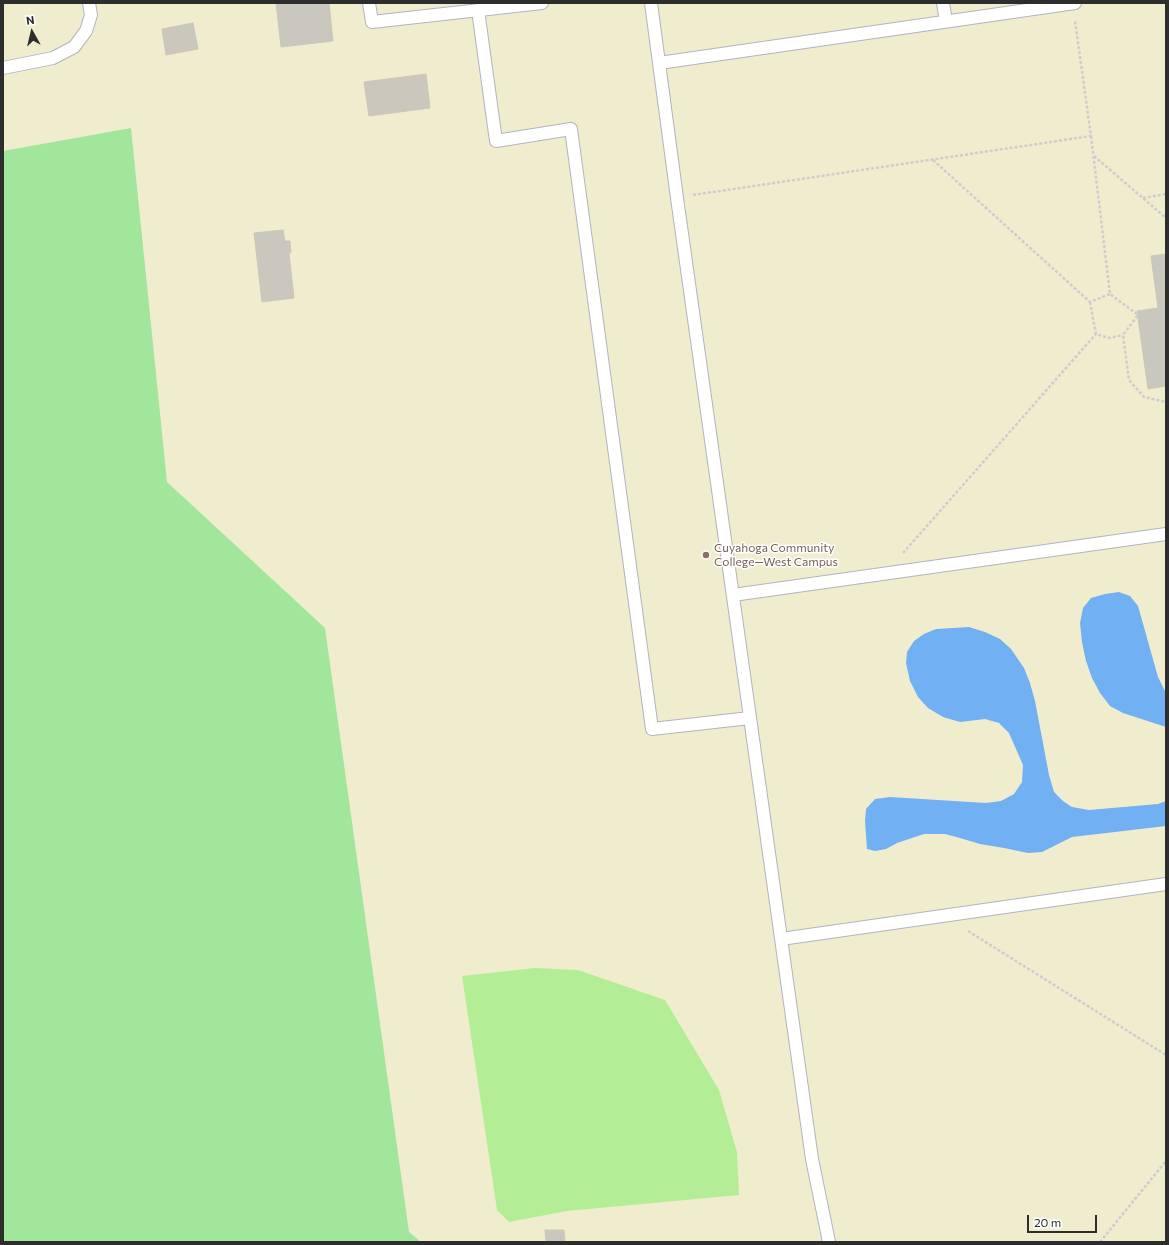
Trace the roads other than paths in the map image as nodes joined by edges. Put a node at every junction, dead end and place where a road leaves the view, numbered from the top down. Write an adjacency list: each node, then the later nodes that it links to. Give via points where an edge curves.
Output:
1 (89, 3): 10 (lane, via 91,15 86,31 74,48 53,58)
2 (369, 3): 7 (lane, via 372,22)
3 (542, 3): 7 (lane)
4 (651, 3): 9 (lane)
5 (943, 3): 8 (lane)
6 (1075, 3): 8 (lane)
7 (478, 10): 13 (lane, via 496,142 571,129 652,729)
8 (946, 22): 9 (lane)
9 (659, 63): 12 (lane)
10 (3, 68)
11 (1166, 534): 12 (lane)
12 (733, 595): 13 (lane)
13 (750, 718): 15 (lane)
14 (1166, 884): 15 (lane)
15 (781, 939): 16 (lane, via 812,1159)
16 (829, 1242)

